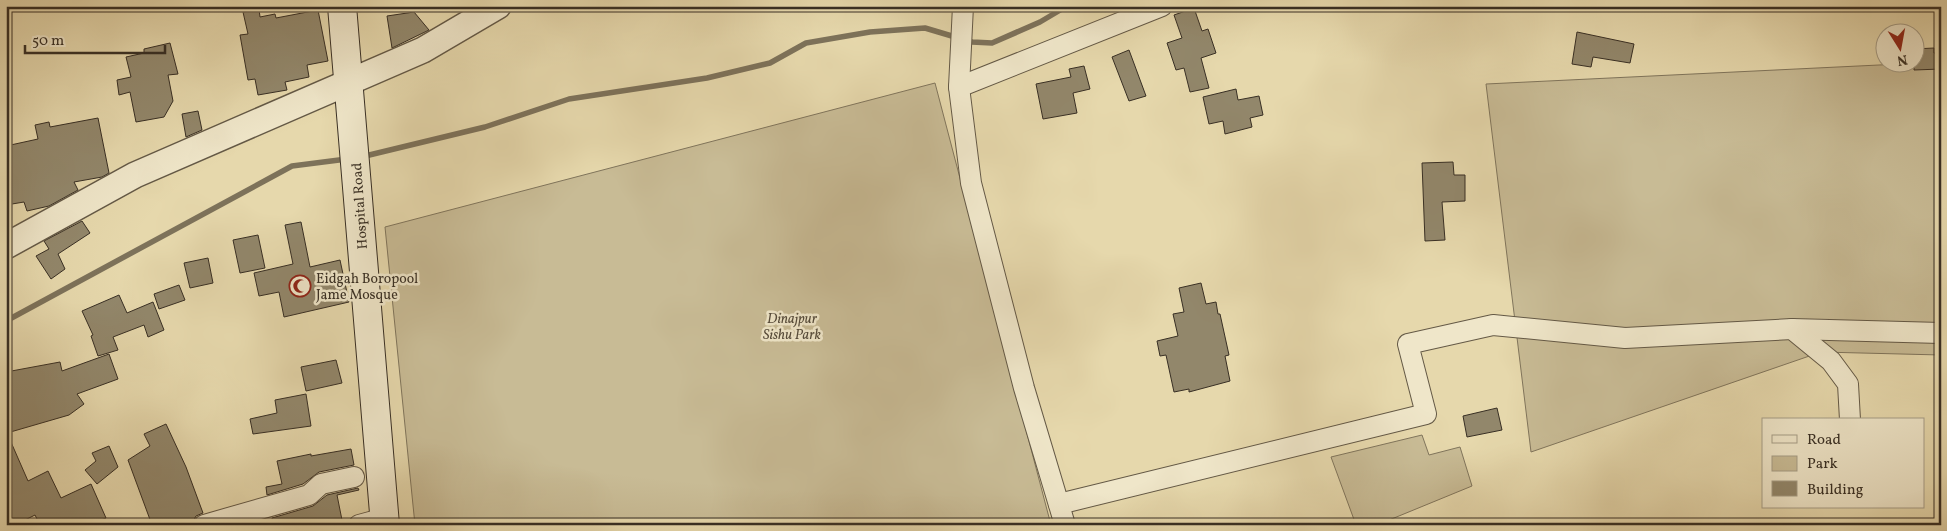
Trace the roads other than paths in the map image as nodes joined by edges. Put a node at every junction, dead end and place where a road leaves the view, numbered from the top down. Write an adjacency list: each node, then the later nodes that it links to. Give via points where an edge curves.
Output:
1 (342, 6): 6 (main road, Hospital Road)
2 (498, 6): 6 (street, via 423,50)
3 (1162, 6): 5 (street)
4 (963, 13): 5 (street)
5 (959, 78): 12 (street, via 971,183)
6 (349, 82): 7 (street, via 135,175); 13 (main road, Hospital Road)
7 (6, 246)
8 (1792, 330): 9 (street); 10 (street, via 1831,361 1848,384); 12 (street, via 1625,338 1493,325 1408,344 1426,414)
9 (1941, 333)
10 (1850, 418)
11 (354, 477): 14 (street, via 321,484 309,494)
12 (1058, 504): 15 (street)
13 (376, 523)
14 (204, 525)
15 (1065, 525)

